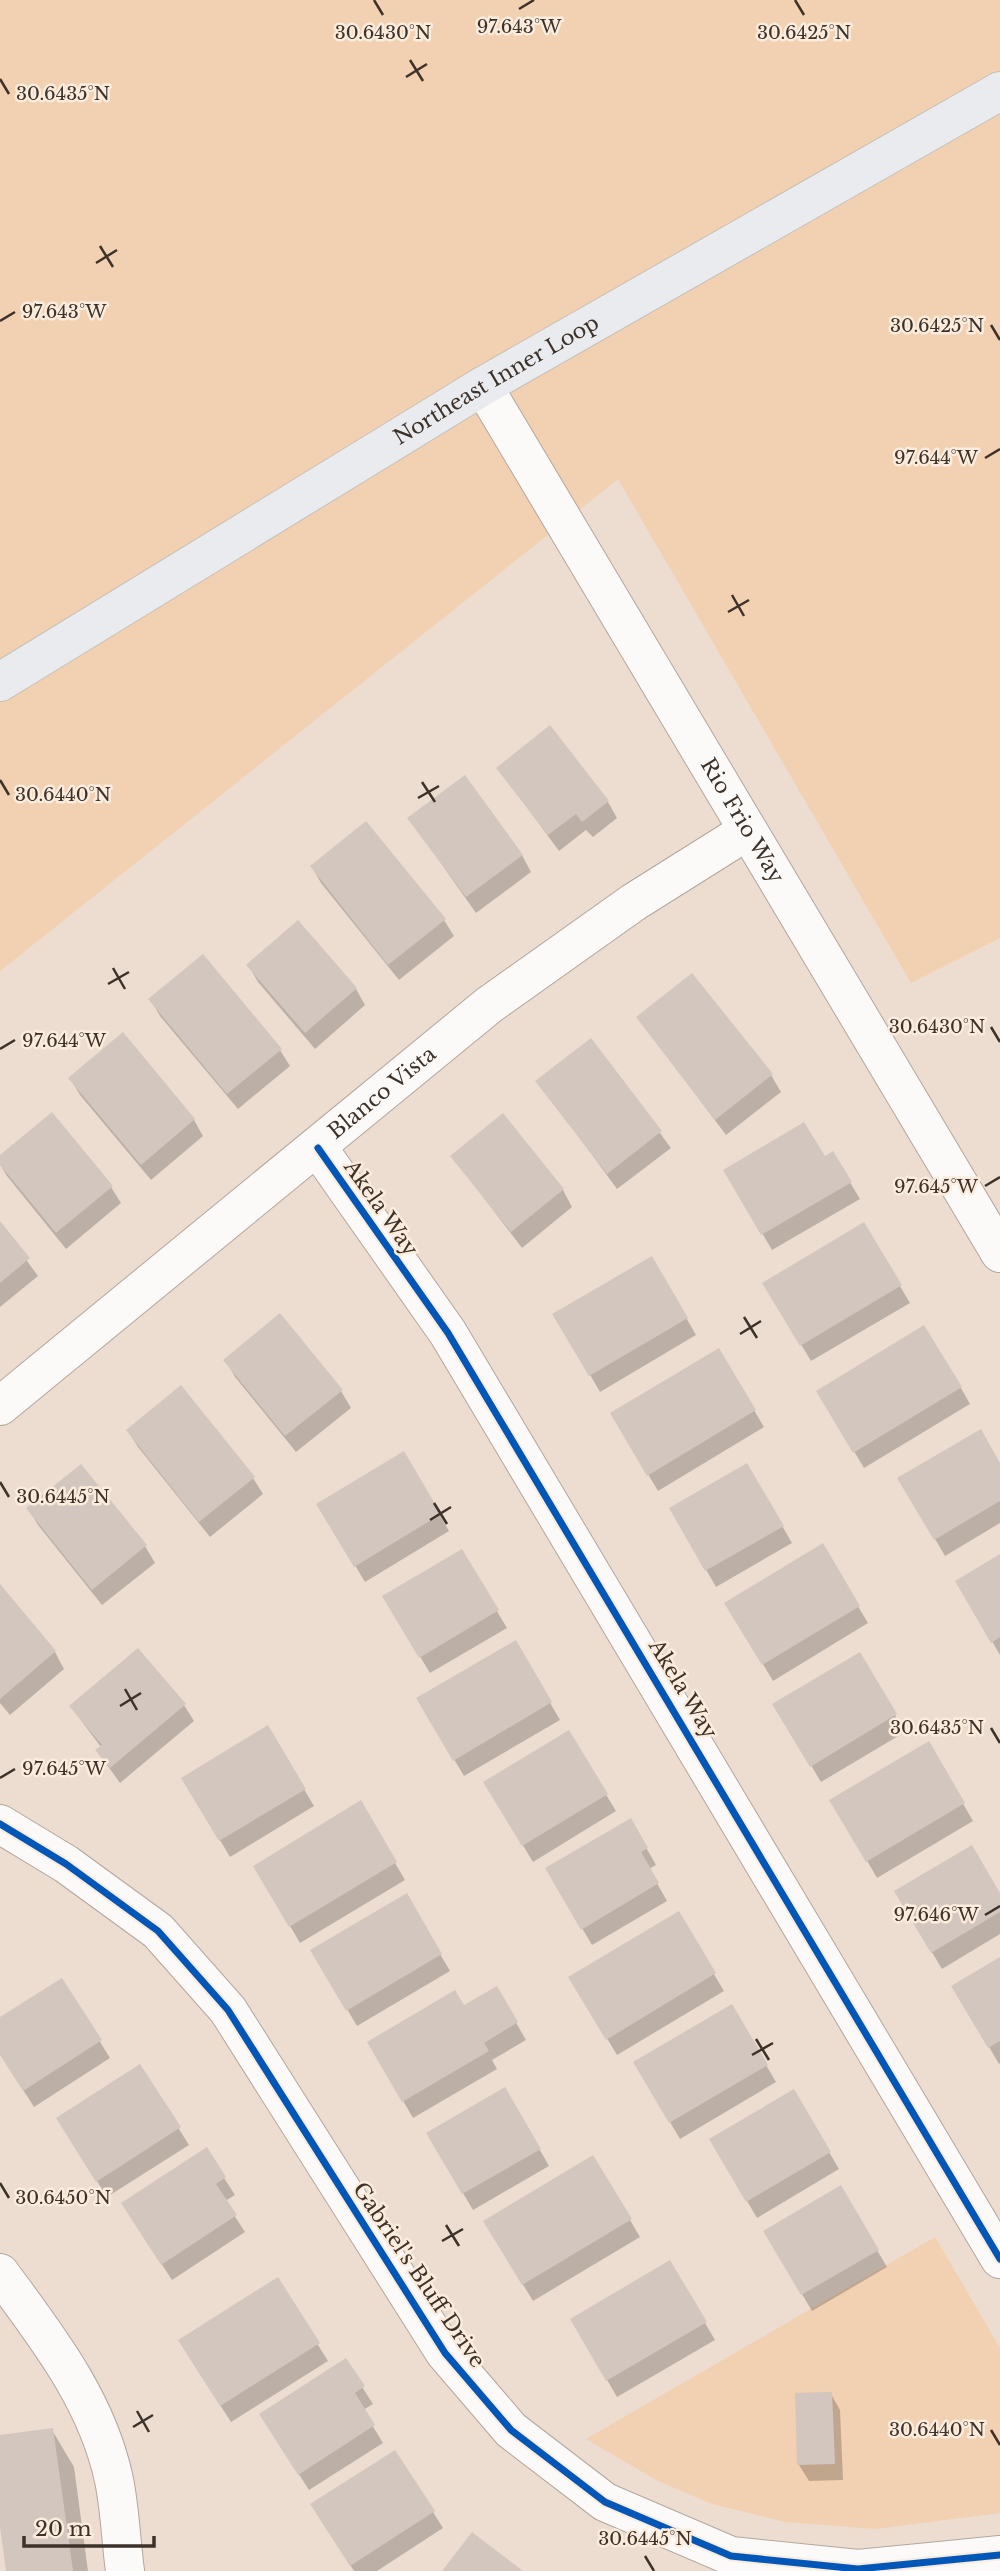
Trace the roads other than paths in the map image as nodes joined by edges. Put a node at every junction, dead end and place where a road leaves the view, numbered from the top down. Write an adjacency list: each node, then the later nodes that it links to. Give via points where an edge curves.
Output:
1 (1000, 91): 2 (main road, Northeast Inner Loop)
2 (483, 386): 3 (main road, Northeast Inner Loop); 4 (street, Rio Frio Way)
3 (0, 682)
4 (747, 831): 5 (street, Blanco Vista, via 634,902 489,1005); 6 (street, Rio Frio Way)
5 (318, 1148): 7 (street, Blanco Vista); 9 (street, Akela Way, via 448,1333)
6 (1000, 1253)
7 (0, 1406)
8 (0, 1824): 12 (street, Gabriel's Bluff Drive, via 66,1864 158,1931 228,2010 445,2353 511,2430 605,2502)
9 (1000, 2259)
10 (0, 2273): 13 (street, via 83,2393 102,2438 114,2480)
11 (1000, 2555): 12 (street, Gabriel's Bluff Drive, via 858,2569)
12 (731, 2563)
13 (124, 2571)

